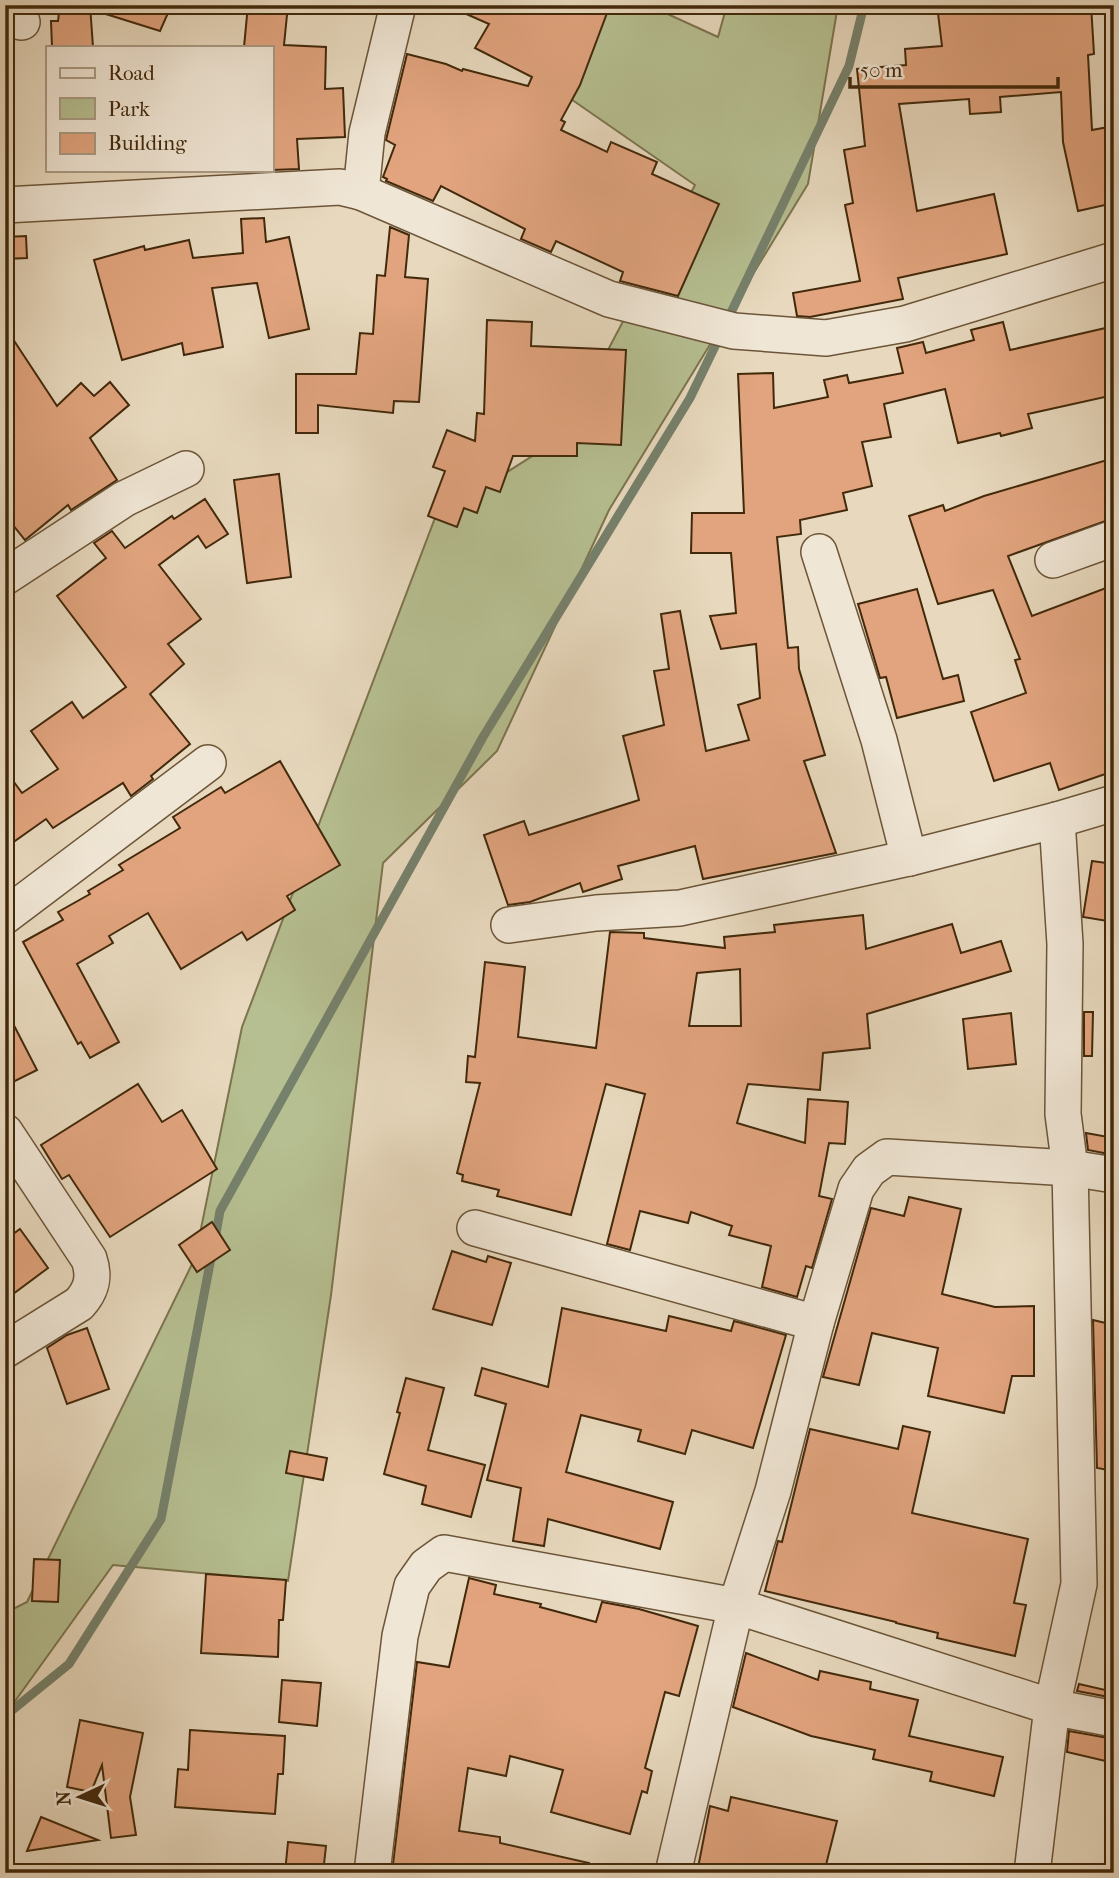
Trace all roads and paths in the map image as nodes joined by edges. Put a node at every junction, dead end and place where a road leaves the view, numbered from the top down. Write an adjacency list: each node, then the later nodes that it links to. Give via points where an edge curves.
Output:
1 (398, 5): 2 (street, via 370,121)
2 (361, 192): 3 (street, via 340,187); 4 (street, via 608,299 722,327 826,338 905,324)
3 (5, 205)
4 (1114, 260)
5 (186, 470): 9 (street, via 124,499)
6 (1114, 538): 8 (street)
7 (819, 552): 13 (street, via 878,740)
8 (1052, 560)
9 (5, 577)
10 (208, 763): 14 (street)
11 (1114, 803): 12 (street)
12 (1057, 820): 13 (street); 17 (street, via 1065,944 1063,1114)
13 (909, 858): 15 (street, via 680,908)
14 (5, 916)
15 (509, 925)
16 (5, 1132): 21 (street, via 92,1270 92,1284 79,1304)
17 (1070, 1168): 18 (street); 20 (street, via 887,1157 869,1170 856,1189); 23 (street, via 1079,1584)
18 (1114, 1175)
19 (475, 1228): 20 (street)
20 (816, 1323): 22 (street, via 773,1491)
21 (5, 1350)
22 (736, 1606): 23 (street); 25 (street, via 444,1553 426,1566 412,1586 400,1636); 26 (street)
23 (1052, 1707): 24 (street); 27 (street)
24 (1114, 1719)
25 (372, 1873)
26 (673, 1873)
27 (1032, 1873)

